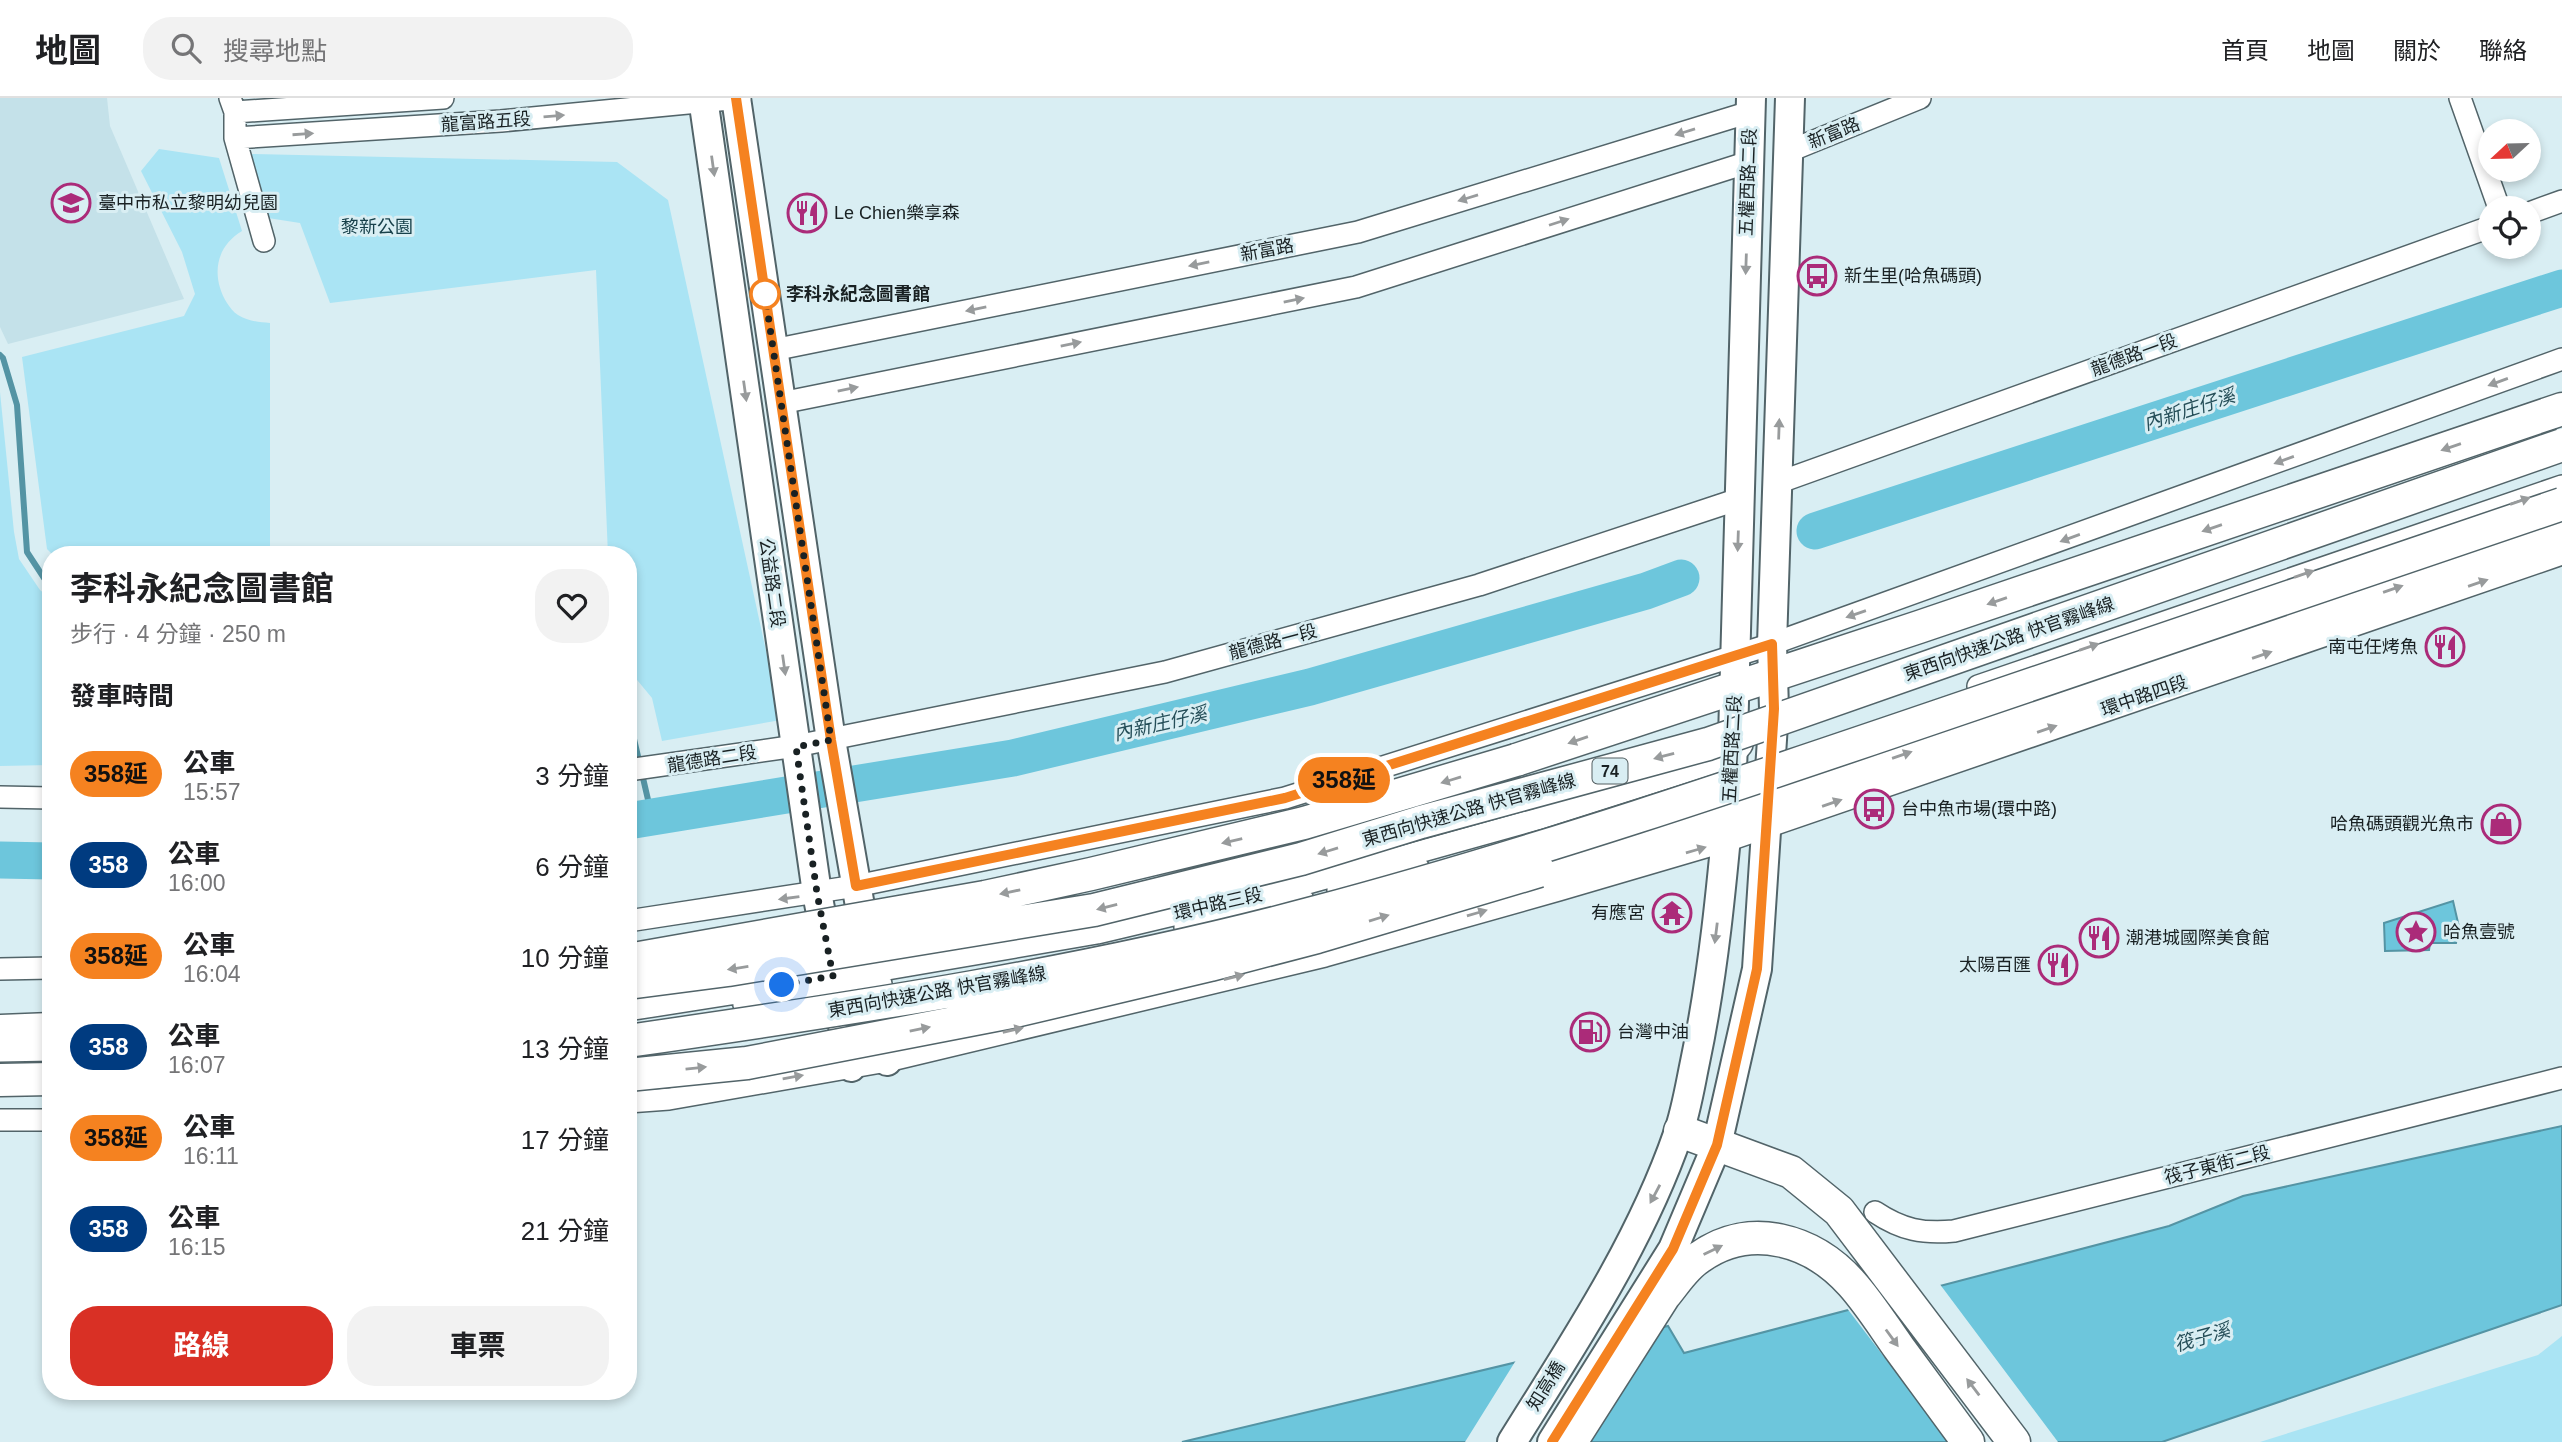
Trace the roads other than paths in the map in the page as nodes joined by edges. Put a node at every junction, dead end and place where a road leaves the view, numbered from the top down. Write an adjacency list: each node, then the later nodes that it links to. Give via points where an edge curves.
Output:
1 (443, 98): 7 (street, 龍富路五段)
2 (738, 98): 6 (street, 龍富路五段); 17 (main road, 公益路二段)
3 (1790, 98): 10 (main road)
4 (1920, 98): 10 (street, 新富路)
5 (2460, 98): 12 (street)
6 (703, 100): 9 (street, 龍富路五段, one-way to 6, via 501,121); 34 (main road, 公益路二段, one-way to 34)
7 (232, 105): 9 (street)
8 (1751, 105): 11 (main road, 五權西路二段); 17 (street, 新富路, one-way to 17, via 1358,232)
9 (235, 138): 16 (street)
10 (1787, 152): 23 (main road, one-way to 10)
11 (1749, 162): 19 (street, one-way to 11, via 1356,287); 25 (main road, 五權西路二段, one-way to 25)
12 (2495, 196)
13 (2562, 201): 14 (street)
14 (2541, 209)
15 (2478, 231): 23 (street, 龍德路一段)
16 (264, 241)
17 (773, 350): 19 (main road, 公益路二段)
18 (2562, 359): 29 (street, one-way to 29)
19 (781, 403): 33 (main road, 公益路二段)
20 (2562, 409): 31 (highway, one-way to 31)
21 (2562, 432): 32 (street)
22 (2562, 444): 49 (highway, 東西向快速公路 快官霧峰線 / 74, one-way to 49, bridge, via 1708,744 1301,859 1094,910)
23 (1777, 483): 29 (main road)
24 (2562, 486): 35 (street, one-way to 24)
25 (1739, 499): 30 (main road, 五權西路二段, one-way to 30); 33 (street, 龍德路一段, via 1479,585 1165,672)
26 (2562, 505): 55 (highway, 東西向快速公路 快官霧峰線, bridge, via 1717,792 1310,914 1094,965)
27 (2562, 531): 40 (highway, one-way to 27, via 1956,736)
28 (2562, 554): 40 (street, 環中路四段, one-way to 28)
29 (1772, 644): 30 (street); 31 (main road)
30 (1735, 672): 31 (highway); 36 (main road, 五權西路二段); 42 (street, via 1285,798); 45 (highway, one-way to 45, bridge, via 1516,760 1304,824 985,897)
31 (1774, 675): 32 (main road)
32 (1774, 709): 35 (main road); 36 (street)
33 (831, 740): 34 (street, 龍德路一段); 42 (main road, 公益路二段)
34 (796, 747): 37 (street, 龍德路二段); 43 (main road, 公益路二段)
35 (1770, 760): 36 (street, 環中路三段); 40 (main road)
36 (1732, 765): 41 (main road, 五權西路二段); 48 (street, 環中路三段, via 1544,831 1308,899 1101,946)
37 (637, 769)
38 (0, 797): 39 (street)
39 (42, 798)
40 (1768, 813): 41 (highway); 70 (main road, via 1757,969)
41 (1727, 828): 58 (street, one-way to 41, via 1325,956); 62 (highway, one-way to 41, bridge, via 747,1063 1011,1012 1224,962 1539,871); 69 (main road, 五權西路二段, one-way to 69, via 1707,1004)
42 (854, 874): 43 (street); 48 (main road, 公益路二段)
43 (816, 881): 44 (street, one-way to 44); 50 (main road, 公益路二段)
44 (637, 919)
45 (637, 958)
46 (42, 968): 47 (street)
47 (0, 969)
48 (871, 979): 50 (street, 環中路三段); 58 (main road, 公益路二段)
49 (637, 982)
50 (834, 984): 51 (street, 環中路三段); 52 (street, 環中路三段); 61 (main road, 公益路二段)
51 (637, 1009)
52 (637, 1021)
53 (42, 1029): 54 (highway)
54 (0, 1031)
55 (637, 1040)
56 (42, 1050): 57 (street)
57 (0, 1051)
58 (887, 1060): 61 (street)
59 (42, 1064): 60 (street)
60 (0, 1065)
61 (850, 1067): 66 (street, one-way to 61)
62 (637, 1074)
63 (2562, 1078): 71 (street, 筏子東街二段, via 1954,1231 1908,1230)
64 (42, 1079): 65 (highway)
65 (0, 1080)
66 (637, 1101)
67 (42, 1120): 68 (street)
68 (0, 1121)
69 (1680, 1131): 70 (highway); 72 (main road, 五權西路二段, one-way to 72, via 1661,1182)
70 (1717, 1145): 74 (main road, 知高橋, via 1673,1249); 77 (highway, one-way to 70, via 1839,1211 1791,1172)
71 (1875, 1212)
72 (1581, 1331): 73 (main road, 知高橋)
73 (1512, 1442)
74 (1552, 1442)
75 (1571, 1442): 76 (highway, one-way to 76, via 1664,1296 1698,1258 1733,1241 1756,1238 1783,1239 1802,1246 1851,1283)
76 (1968, 1442)
77 (2014, 1442)

